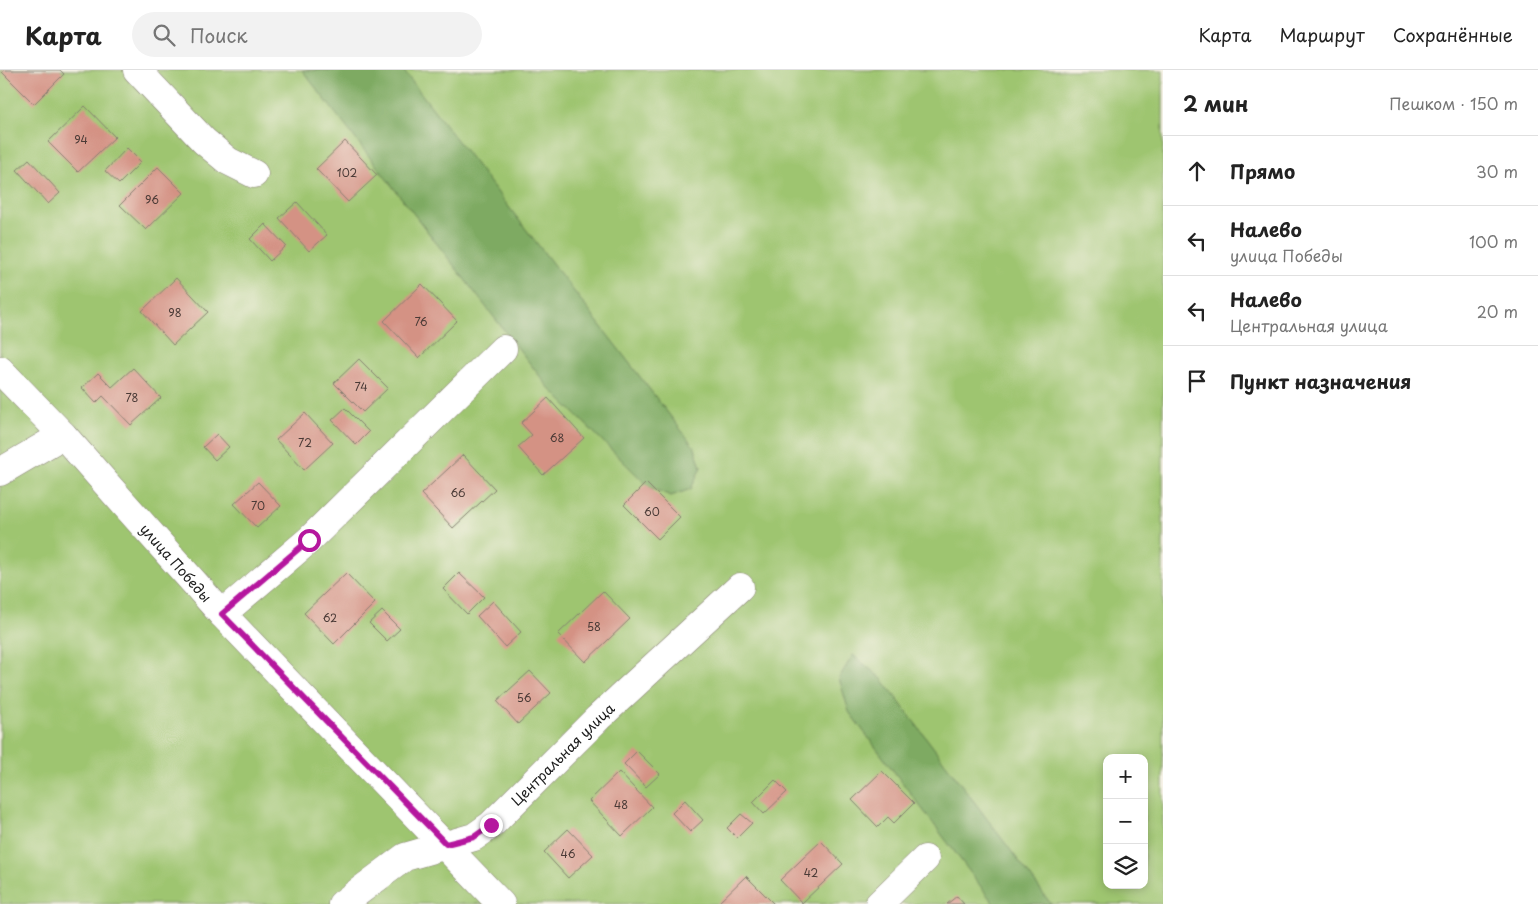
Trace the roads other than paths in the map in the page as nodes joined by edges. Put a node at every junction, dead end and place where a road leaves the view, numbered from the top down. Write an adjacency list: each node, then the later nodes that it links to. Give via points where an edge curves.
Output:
1 (137, 70): 2 (street, via 204,141 228,161)
2 (254, 174)
3 (503, 348): 8 (street, via 309,540)
4 (0, 370): 5 (street, улица Победы)
5 (63, 435): 6 (street); 8 (street, улица Победы)
6 (0, 472)
7 (740, 587): 9 (street, Центральная улица, via 598,718 491,825 474,837)
8 (222, 614): 9 (street, улица Победы)
9 (446, 844): 11 (street, Центральная улица, via 405,857); 12 (street, улица Победы)
10 (925, 859): 13 (street)
11 (342, 904)
12 (501, 904)
13 (879, 904)

